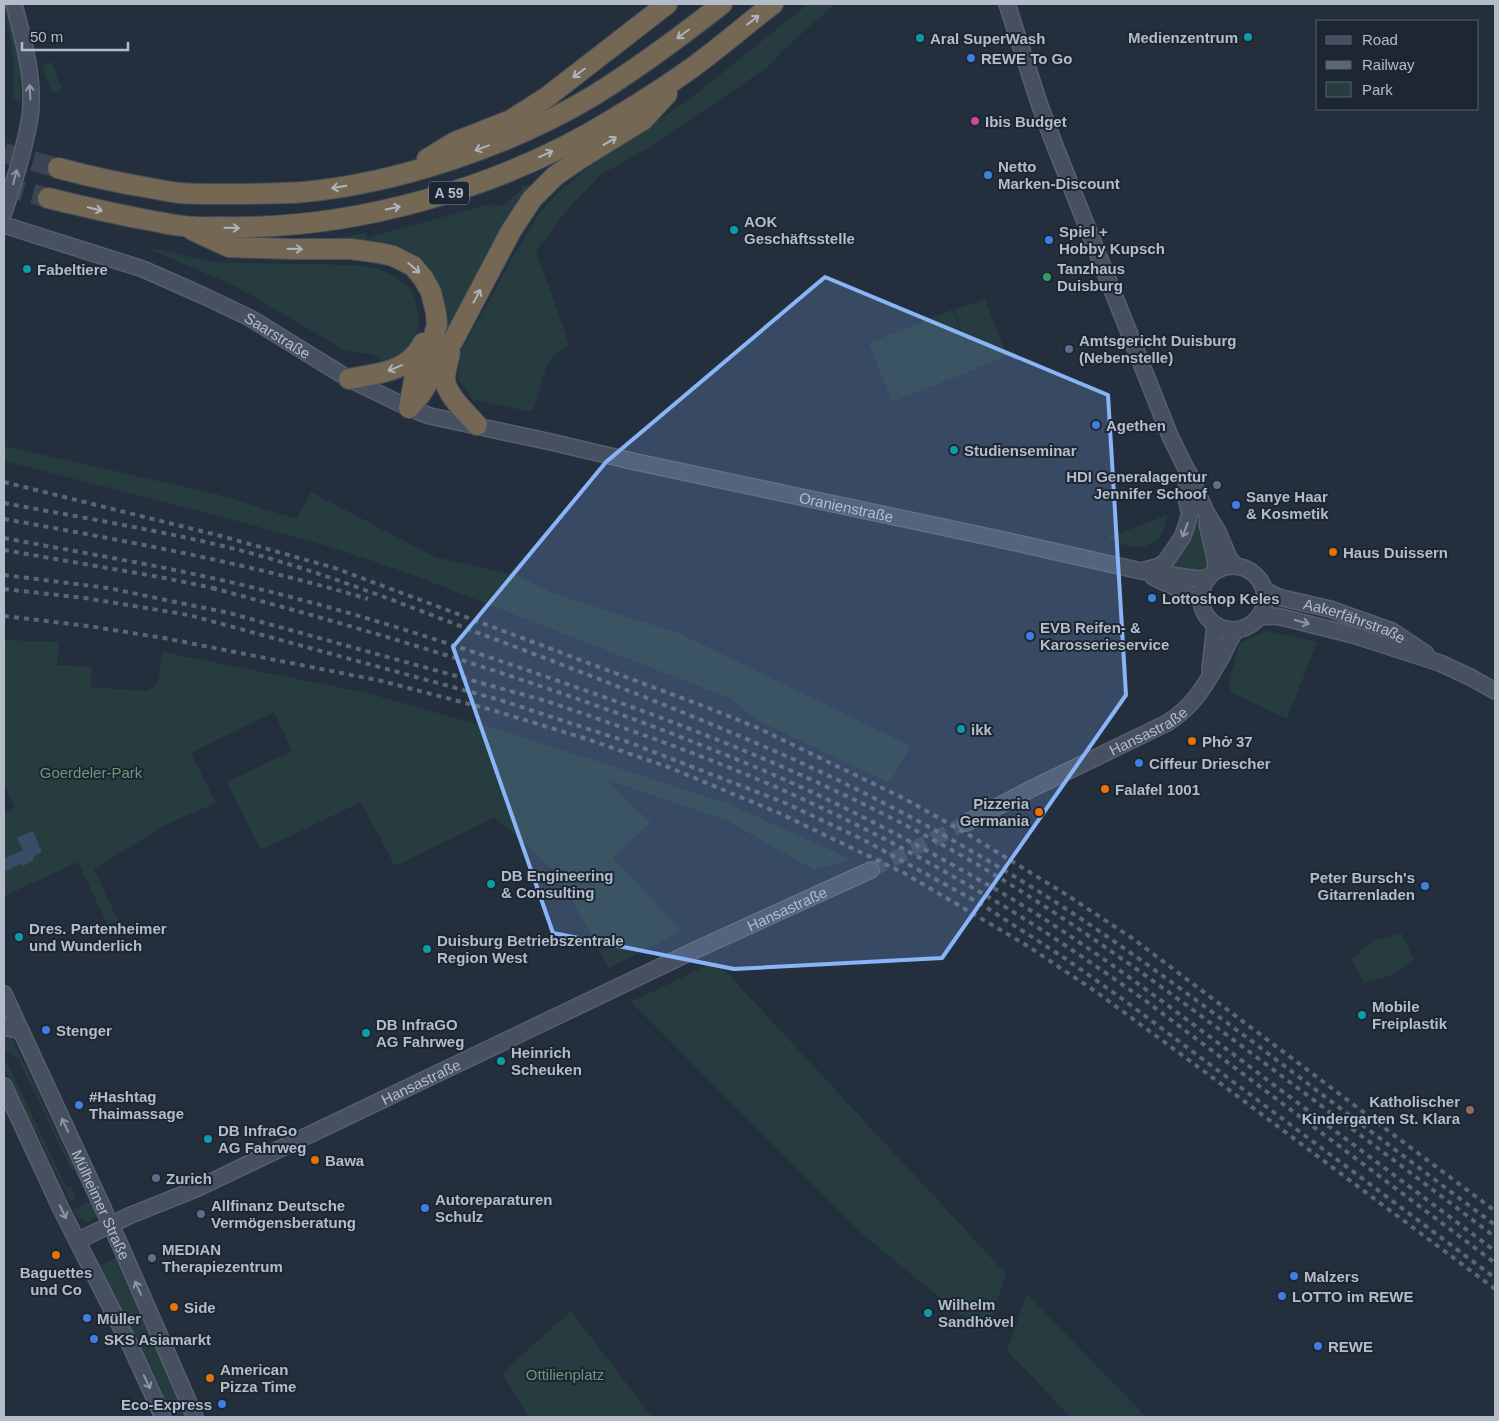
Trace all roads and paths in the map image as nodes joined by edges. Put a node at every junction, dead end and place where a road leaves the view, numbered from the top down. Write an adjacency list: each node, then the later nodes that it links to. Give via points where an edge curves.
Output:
1 (14, 4): 10 (main road, one-way to 1, via 30,116 24,42)
2 (667, 4): 8 (highway, one-way to 8, via 530,108 511,120 455,142)
3 (722, 4): 8 (highway, A 59, one-way to 8, via 648,60 557,115 488,146)
4 (773, 4): 6 (highway, A 59, one-way to 4)
5 (1007, 5): 19 (main road, via 1057,151 1170,436)
6 (687, 71): 12 (highway, A 59, one-way to 6, via 251,228 296,225 354,217 457,191 518,168 575,140); 14 (highway, one-way to 6, via 511,231 532,199 555,176 643,120)
7 (58, 168): 8 (highway, A 59, one-way to 7, via 306,192 180,193 107,181)
8 (404, 174)
9 (48, 198): 12 (highway, A 59, one-way to 12)
10 (4, 212)
11 (4, 224): 15 (main road, Saarstraße, via 142,269 204,296 250,318)
12 (183, 226): 13 (highway, one-way to 13, via 229,247 351,249 393,256 418,271)
13 (433, 300): 15 (highway, one-way to 15, via 426,336 410,360 395,370); 16 (highway, via 437,326 415,375)
14 (454, 339): 16 (highway); 17 (highway, via 445,380 452,397)
15 (349, 379): 16 (main road, Saarstraße)
16 (409, 408): 17 (main road, Saarstraße, via 430,416)
17 (478, 425): 18 (main road, Saarstraße)
18 (551, 442): 22 (main road, Oranienstraße)
19 (1188, 473): 20 (main road); 22 (main road, one-way to 22, via 1185,494 1190,514 1183,536 1166,561)
20 (1206, 512): 21 (main road); 23 (main road, via 1216,562)
21 (1235, 566): 23 (main road, via 1225,567); 24 (main road, via 1254,573)
22 (1141, 571): 23 (main road, Oranienstraße, via 1199,579); 25 (main road, Oranienstraße)
23 (1212, 575): 25 (main road)
24 (1264, 590): 26 (main road, via 1266,600); 29 (main road, Aakerfährstraße, via 1392,631)
25 (1201, 601): 27 (main road, via 1208,618)
26 (1259, 617): 28 (main road, via 1253,624); 29 (main road, Aakerfährstraße, one-way to 29, via 1285,618)
27 (1215, 625): 28 (main road); 30 (main road, Hansastraße)
28 (1236, 630): 30 (main road, Hansastraße)
29 (1440, 663): 31 (main road, Aakerfährstraße)
30 (1210, 677): 32 (main road, Hansastraße, via 1183,713 1168,723)
31 (1495, 691)
32 (966, 823)
33 (872, 870): 38 (main road, Hansastraße, via 698,949 196,1189)
34 (4, 994): 36 (main road, Mülheimer Straße)
35 (4, 1027): 36 (main road)
36 (21, 1031): 38 (main road, Mülheimer Straße, one-way to 36)
37 (4, 1086): 39 (main road, one-way to 39)
38 (110, 1225): 39 (main road, Hansastraße); 41 (main road, Mülheimer Straße, one-way to 38)
39 (77, 1241): 40 (main road, one-way to 40)
40 (163, 1417)
41 (195, 1417)

